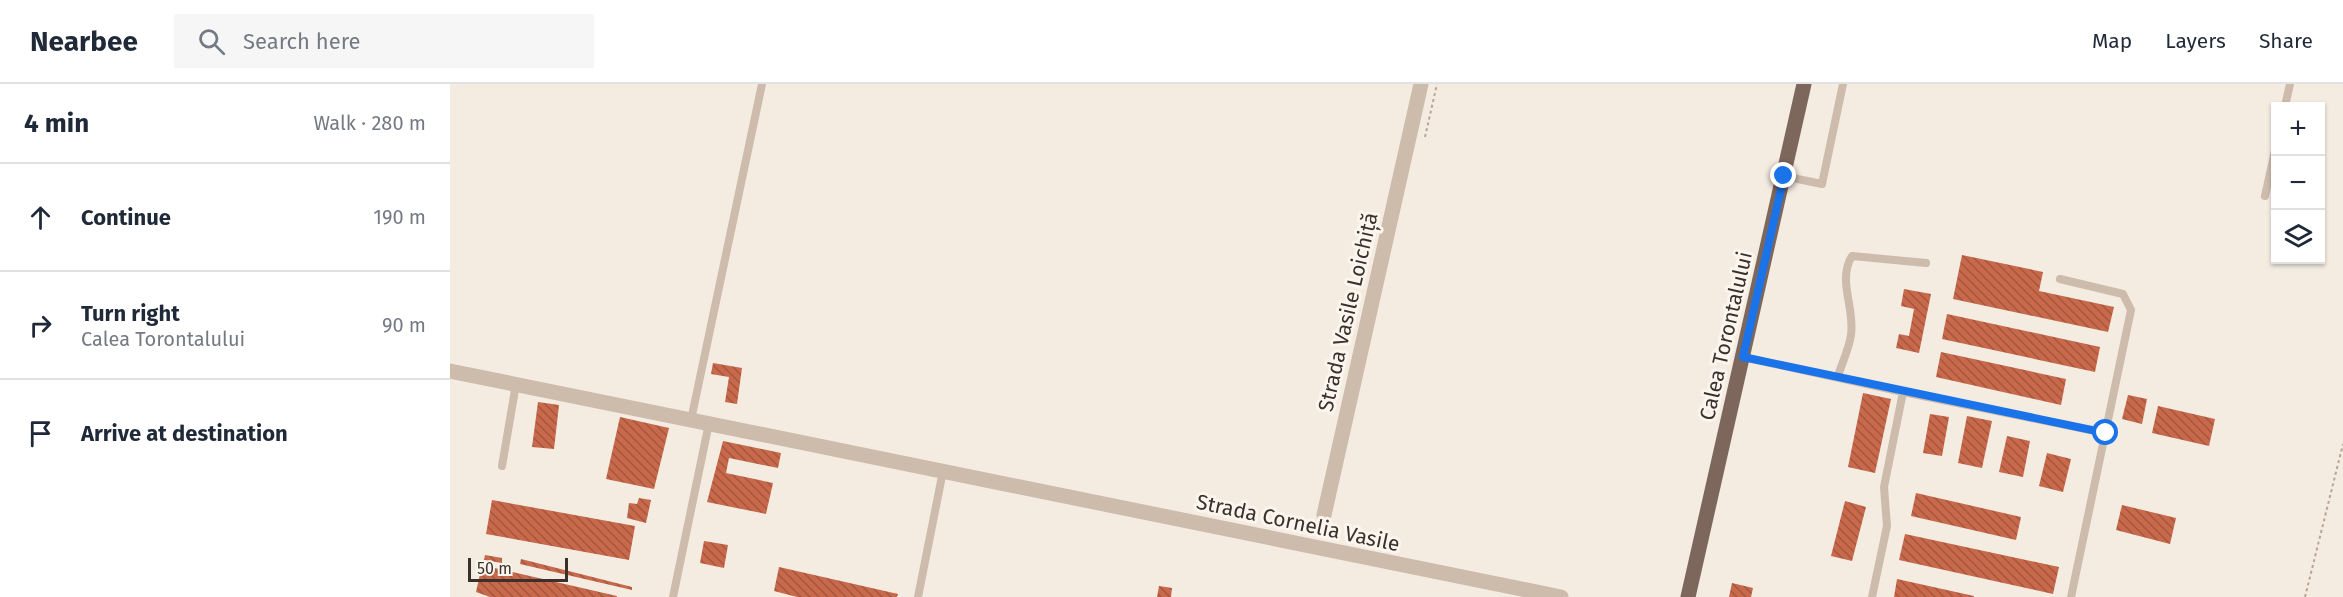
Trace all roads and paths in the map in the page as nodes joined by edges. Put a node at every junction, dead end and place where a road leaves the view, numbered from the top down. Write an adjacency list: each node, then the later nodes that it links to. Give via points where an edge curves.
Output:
1 (762, 84): 17 (lane)
2 (1421, 84): 23 (street, Strada Vasile Loichiță)
3 (1804, 84): 8 (main road, Calea Torontalului)
4 (1843, 84): 8 (lane, via 1822,184)
5 (2290, 84): 6 (lane)
6 (2286, 102)
7 (2274, 156): 9 (lane)
8 (1784, 176): 12 (main road, Calea Torontalului)
9 (2265, 196)
10 (1926, 263): 14 (lane, via 1852,256 1845,267 1851,335)
11 (2060, 279): 19 (lane, via 2123,294 2131,310)
12 (1743, 357): 14 (lane); 27 (main road, Calea Torontalului)
13 (450, 371): 15 (street, Strada Cornelia Vasile)
14 (1838, 376): 16 (lane)
15 (516, 384): 17 (street, Strada Cornelia Vasile); 21 (lane)
16 (1903, 392): 19 (lane); 28 (lane, via 1884,487 1887,526)
17 (691, 420): 18 (street, Strada Cornelia Vasile)
18 (709, 423): 22 (street, Strada Cornelia Vasile); 24 (lane)
19 (2106, 433): 29 (lane)
20 (2343, 444): 30 (path)
21 (502, 466)
22 (944, 471): 25 (lane); 26 (street, Strada Cornelia Vasile)
23 (1324, 514)
24 (673, 597)
25 (918, 597)
26 (1561, 597)
27 (1688, 597)
28 (1872, 597)
29 (2071, 597)
30 (2305, 597)

